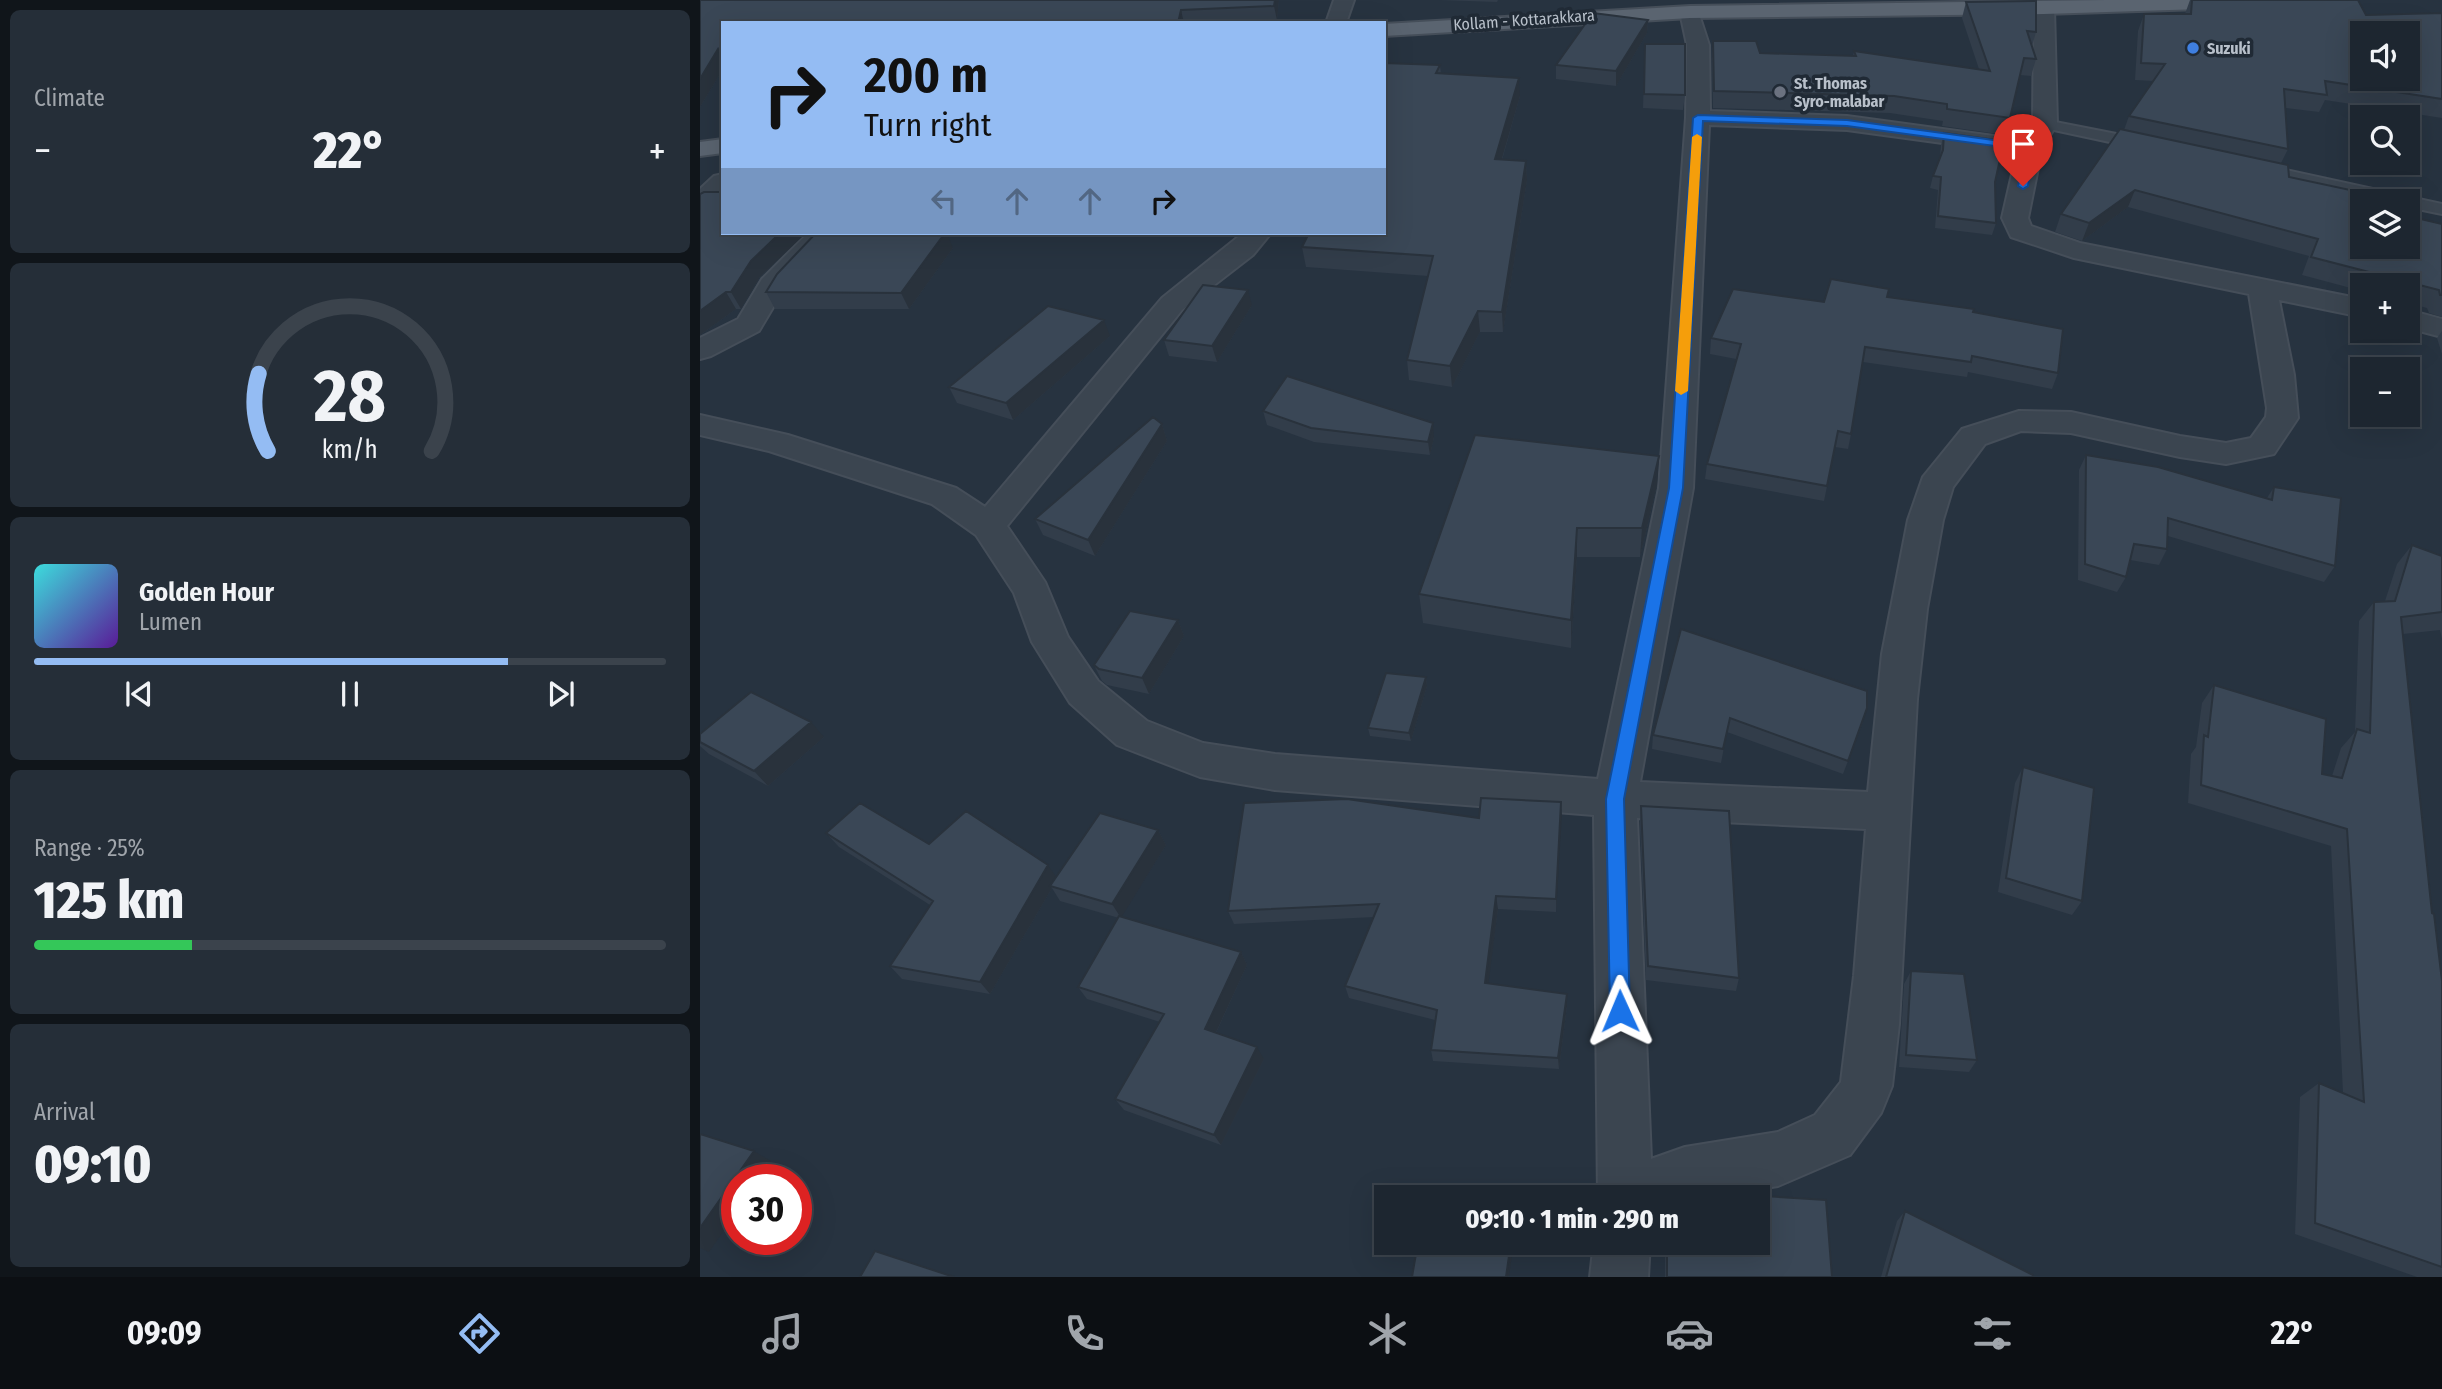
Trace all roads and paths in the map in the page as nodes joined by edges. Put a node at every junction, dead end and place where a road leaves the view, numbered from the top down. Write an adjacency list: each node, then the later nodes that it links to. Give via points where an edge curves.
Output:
1 (1345, 0): 6 (street)
2 (2293, 0): 3 (main road, Kollam - Kottarakkara)
3 (2123, 2): 5 (main road, Kollam - Kottarakkara)
4 (1705, 8): 5 (main road, Kollam - Kottarakkara); 7 (main road, Kollam - Kottarakkara); 8 (street, via 1698,45)
5 (2045, 8): 9 (street)
6 (1337, 21)
7 (1386, 30)
8 (1698, 118): 12 (street, via 1847,123); 29 (street, via 1676,488)
9 (2045, 124): 11 (lane); 12 (street)
10 (721, 146): 13 (main road)
11 (2161, 147)
12 (2030, 148): 22 (street, via 2015,218 2020,231 2074,250)
13 (700, 149)
14 (2238, 164): 16 (lane)
15 (721, 183): 17 (street)
16 (2350, 189)
17 (700, 202)
18 (2420, 205): 19 (lane)
19 (2442, 209)
20 (821, 235): 26 (street, via 772,285 749,325)
21 (1256, 235): 28 (street, via 1172,304)
22 (2262, 286): 23 (street); 30 (street, via 2284,414 2272,440 2256,450 2207,452 2071,423 2013,419 1989,425 1950,458 1923,529 1904,621)
23 (2350, 306)
24 (2420, 322): 25 (street)
25 (2442, 328)
26 (700, 350)
27 (700, 425): 28 (street, via 776,442 944,496)
28 (989, 526): 29 (street, via 1032,592 1051,642 1084,692 1132,733 1200,760 1275,772)
29 (1615, 799): 30 (street); 31 (street)
30 (1890, 812): 32 (street, via 1877,1006 1864,1090 1833,1135 1775,1160 1696,1172)
31 (1625, 1185)
32 (1651, 1185)
33 (1621, 1255): 34 (street)
34 (1619, 1277)

